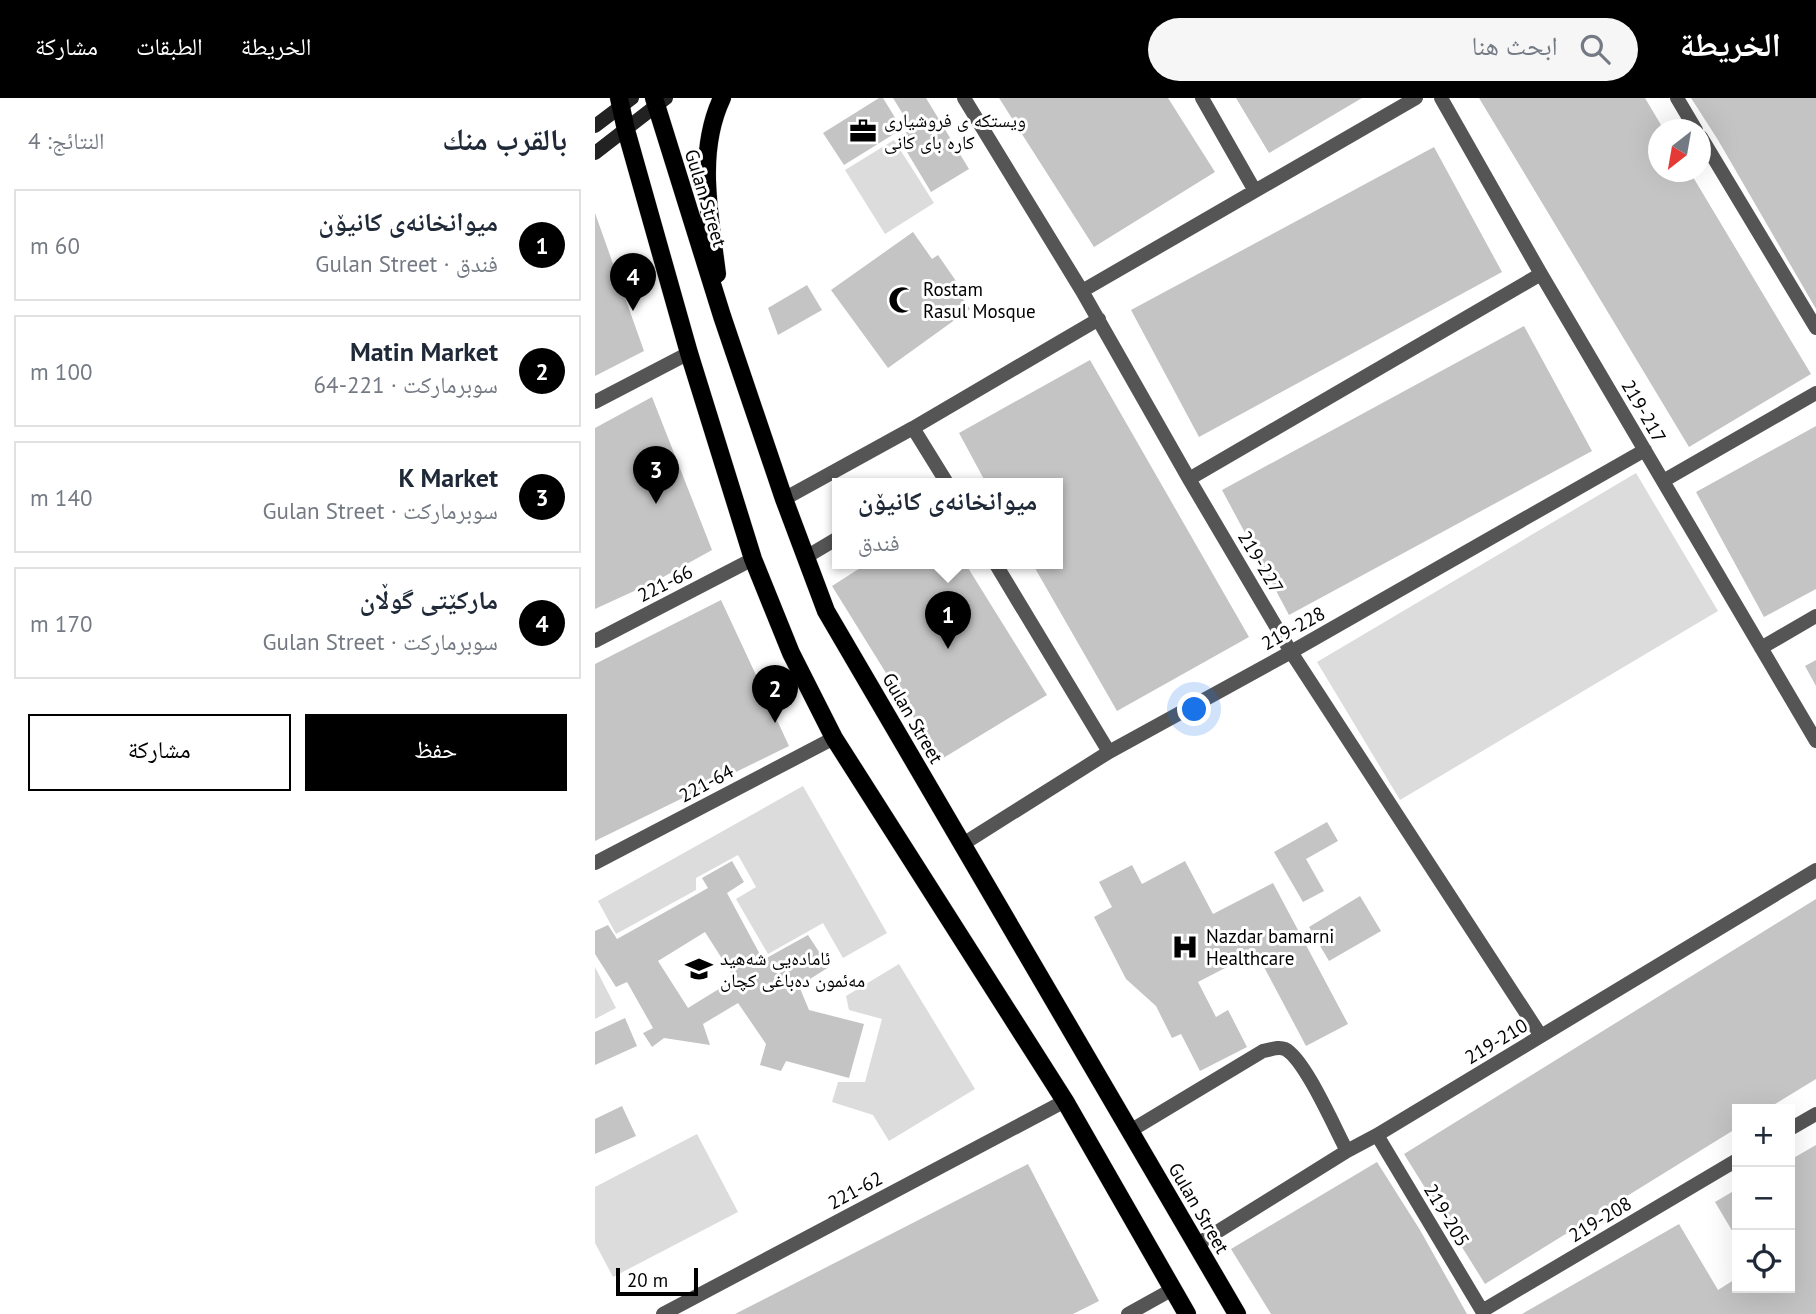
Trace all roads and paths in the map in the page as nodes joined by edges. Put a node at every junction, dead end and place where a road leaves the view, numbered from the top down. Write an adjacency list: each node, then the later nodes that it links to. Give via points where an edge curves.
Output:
1 (722, 98): 17 (main road, via 706,164)
2 (964, 98): 16 (street, 219-227)
3 (1202, 98): 14 (street)
4 (1416, 98): 14 (street)
5 (1441, 98): 15 (street, 219-217)
6 (1677, 98): 9 (street)
7 (624, 101): 10 (street); 11 (main road)
8 (659, 101): 11 (street); 17 (main road, Gulan Street)
9 (1689, 119)
10 (595, 125)
11 (626, 130): 12 (street); 20 (main road)
12 (595, 153)
13 (1711, 155): 19 (street)
14 (1255, 191): 16 (street)
15 (1541, 274): 24 (street, 219-217); 26 (street)
16 (1082, 291): 18 (street, 219-227)
17 (722, 316): 28 (main road, Gulan Street)
18 (1099, 319): 23 (street); 26 (street, 219-227)
19 (1816, 328)
20 (689, 353): 22 (street); 31 (main road)
21 (1816, 393): 27 (street)
22 (595, 402)
23 (913, 428): 25 (street); 28 (street)
24 (1645, 450): 27 (street, 219-217); 36 (street, 219-228)
25 (944, 478)
26 (1189, 479): 36 (street, 219-227)
27 (1663, 481): 35 (street, 219-217)
28 (783, 499): 30 (main road, Gulan Street)
29 (832, 542): 30 (street)
30 (806, 557): 40 (main road, Gulan Street, via 826,611)
31 (753, 559): 34 (street, 221-66); 37 (main road, via 791,653)
32 (999, 569): 39 (street)
33 (1816, 616): 35 (street)
34 (595, 641)
35 (1761, 648): 38 (street, 219-217)
36 (1291, 652): 39 (street, 219-228); 43 (street, 219-227)
37 (834, 738): 41 (street, 221-64); 44 (main road)
38 (1816, 741)
39 (1109, 752): 40 (street, 219-228)
40 (963, 844): 47 (main road, Gulan Street)
41 (595, 863)
42 (1816, 870): 43 (street, 219-210)
43 (1541, 1036): 48 (street, 219-210)
44 (1065, 1101): 52 (main road); 54 (street, 221-62)
45 (1816, 1114): 46 (street)
46 (1795, 1126)
47 (1130, 1131): 49 (street, via 1263,1051 1277,1048 1285,1049 1301,1064); 51 (main road, Gulan Street)
48 (1377, 1135): 49 (street, 219-210); 53 (street, 219-205)
49 (1347, 1151): 51 (street, 219-210)
50 (1732, 1163): 53 (street, 219-208)
51 (1196, 1245): 57 (main road, Gulan Street)
52 (1173, 1289): 55 (street); 56 (main road)
53 (1483, 1313)
54 (663, 1314)
55 (1128, 1314)
56 (1187, 1314)
57 (1237, 1314)

